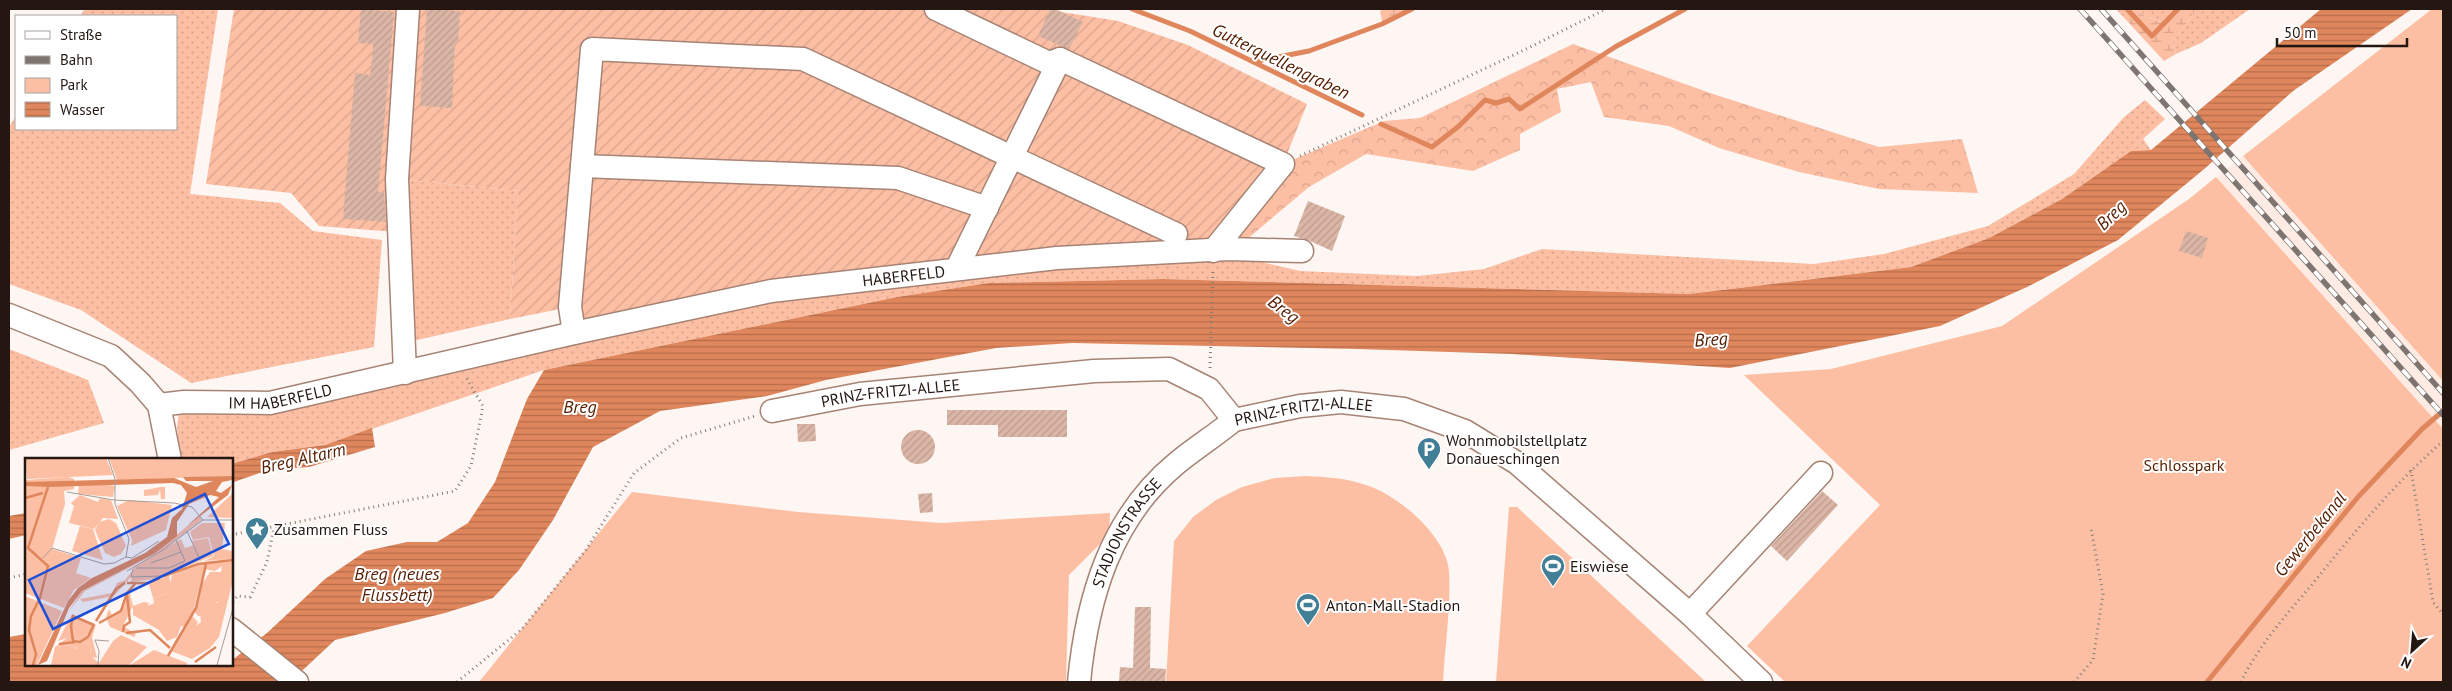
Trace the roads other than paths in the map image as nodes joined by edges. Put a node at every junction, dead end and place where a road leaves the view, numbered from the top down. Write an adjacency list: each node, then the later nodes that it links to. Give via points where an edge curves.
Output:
1 (408, 9): 13 (street, via 397,179)
2 (936, 9): 3 (street, via 1049,64)
3 (1060, 59): 4 (street); 9 (street, via 1283,164)
4 (1012, 157): 5 (street, via 803,59 592,49); 6 (street); 7 (street)
5 (582, 166): 6 (street, via 898,178); 12 (street, via 570,307)
6 (987, 208): 10 (street)
7 (1176, 234)
8 (1302, 251): 9 (street, HABERFELD)
9 (1213, 255): 10 (street, HABERFELD, via 1057,258)
10 (957, 268): 12 (street, HABERFELD, via 771,291)
11 (9, 315): 14 (street, via 111,356)
12 (574, 333): 13 (street, IM HABERFELD)
13 (406, 373): 14 (street, IM HABERFELD, via 270,403 184,402)
14 (159, 405): 17 (street)
15 (772, 411): 16 (street, PRINZ-FRITZI-ALLEE, via 860,394 1094,371 1169,369 1208,389)
16 (1234, 420): 19 (street, PRINZ-FRITZI-ALLEE, via 1300,406 1341,402 1404,409 1465,432 1517,463); 22 (street, STADIONSTRASSE, via 1176,464 1143,497 1120,528 1091,602)
17 (170, 458)
18 (1821, 473): 19 (street)
19 (1690, 614): 23 (street, PRINZ-FRITZI-ALLEE)
20 (235, 632): 21 (street)
21 (297, 682)
22 (1079, 682)
23 (1761, 682)

